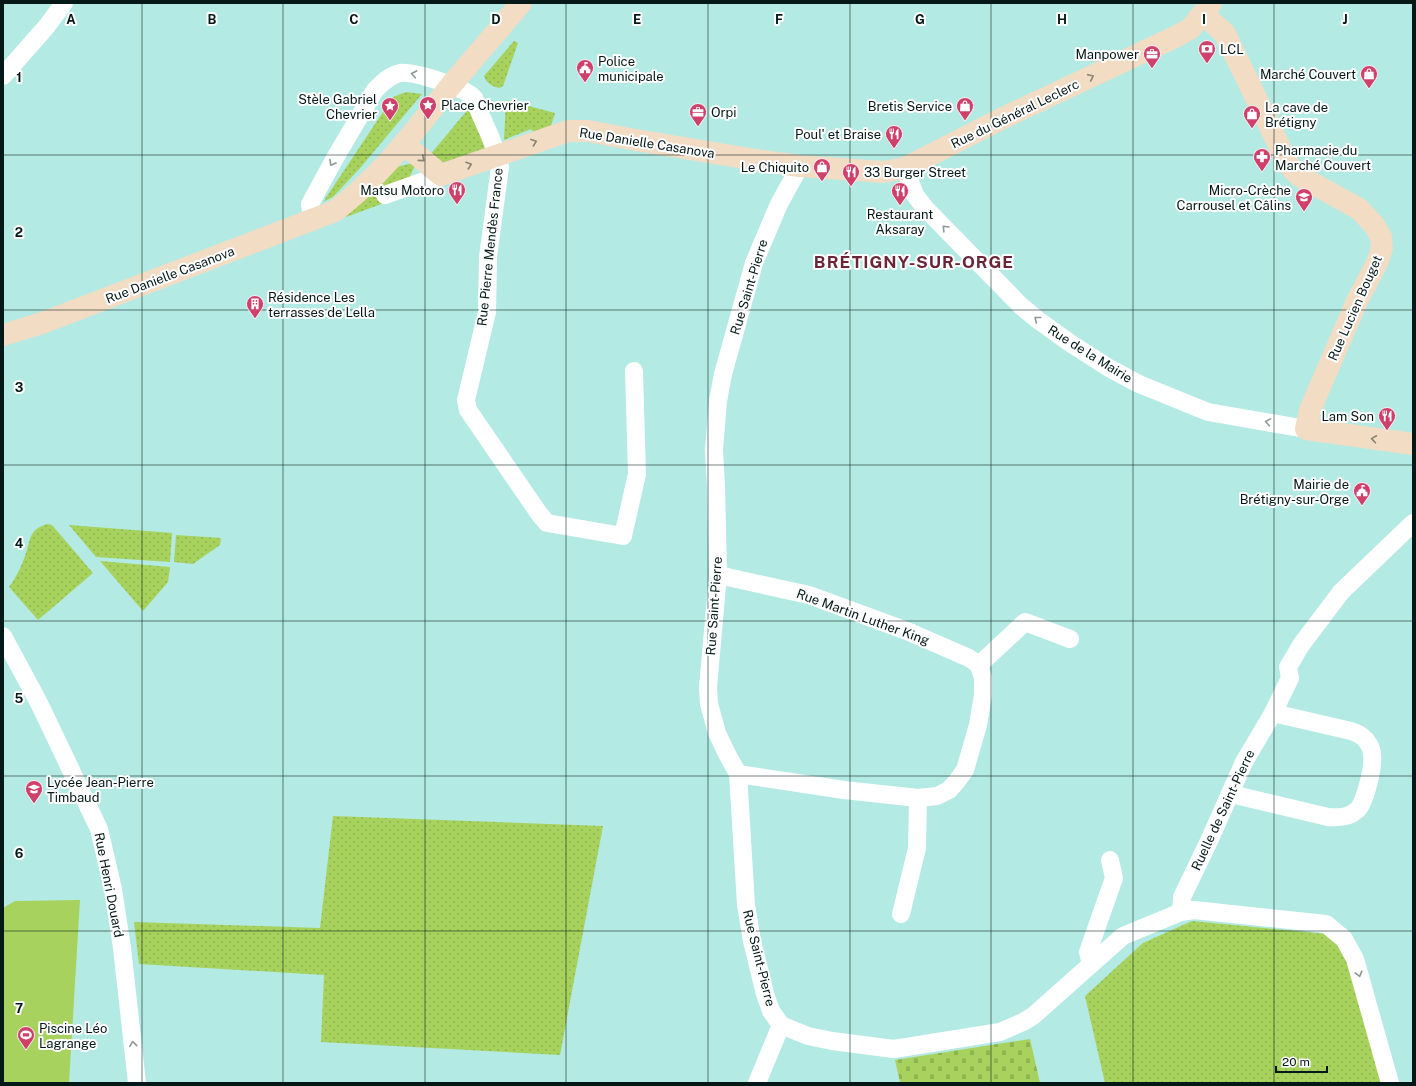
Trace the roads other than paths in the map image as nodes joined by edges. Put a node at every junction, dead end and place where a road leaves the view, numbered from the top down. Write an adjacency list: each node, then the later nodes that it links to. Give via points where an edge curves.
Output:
1 (64, 3): 4 (street)
2 (521, 3): 5 (main road, Rue Danielle Casanova)
3 (1207, 8): 9 (main road, Rue du Général Leclerc, one-way to 3, via 1001,119 1177,36 1191,28); 15 (main road, Rue Lucien Bouget, via 1225,34 1293,170 1359,209 1381,237 1382,248 1377,263 1357,301 1313,403)
4 (3, 76)
5 (452, 85): 6 (main road, Rue Danielle Casanova); 7 (street, via 473,97); 12 (street, one-way to 12, via 412,73 401,73 383,82 367,104 310,204)
6 (404, 144): 10 (main road, one-way to 10); 12 (main road, Rue Danielle Casanova, via 367,185 336,211)
7 (497, 155): 8 (main road, Rue Danielle Casanova, one-way to 8, via 568,131 588,131); 10 (main road, Rue Danielle Casanova, one-way to 7); 14 (street, Rue Pierre Mendès France, via 500,167 488,257 487,312 466,400 468,410 547,523 623,536 637,474)
8 (800, 166): 9 (main road, Rue du Général Leclerc, via 883,172); 18 (street, Rue Saint-Pierre, via 779,204 754,263 723,374 714,450)
9 (905, 168): 15 (street, Rue de la Mairie, one-way to 9, via 1208,412 1139,384 1070,343 1021,306 925,208 915,195)
10 (441, 175): 11 (street, Rue Danielle Casanova)
11 (385, 195)
12 (312, 221): 13 (main road, Rue Danielle Casanova, via 42,323)
13 (3, 335)
14 (634, 371)
15 (1306, 429): 16 (main road, Rue de la Mairie, one-way to 15)
16 (1413, 444)
17 (1413, 523): 22 (street, Ruelle de Saint-Pierre, via 1341,592 1301,644 1288,667 1290,678)
18 (718, 575): 21 (street, Rue Martin Luther King, via 809,595 906,631 952,650); 23 (street, Rue Saint-Pierre, via 708,687 709,704 717,733)
19 (3, 636): 31 (street, Rue Henri Douard, one-way to 19, via 122,948 113,889 99,829)
20 (1070, 639): 21 (street, via 1025,622)
21 (979, 665): 25 (street, via 983,678 983,695 978,725 965,770 949,790 936,796)
22 (1272, 713): 24 (street, Ruelle de Saint-Pierre, via 1244,762); 24 (street, via 1351,730 1368,742 1373,755 1363,802 1351,815 1339,818)
23 (738, 774): 25 (street); 30 (street, Rue Saint-Pierre, via 746,905 752,941 765,994 771,1010)
24 (1231, 794): 27 (street, Ruelle de Saint-Pierre, via 1182,897)
25 (918, 798): 28 (street, via 917,848)
26 (1110, 860): 29 (street, via 1114,878 1088,952)
27 (1181, 912): 29 (street, via 1123,936); 33 (street, one-way to 33, via 1194,910 1326,924 1344,939 1355,959)
28 (901, 914)
29 (1091, 964): 30 (street, via 1033,1016 1000,1032 894,1049 814,1038)
30 (781, 1025): 32 (street)
31 (137, 1083)
32 (757, 1083)
33 (1390, 1083)

